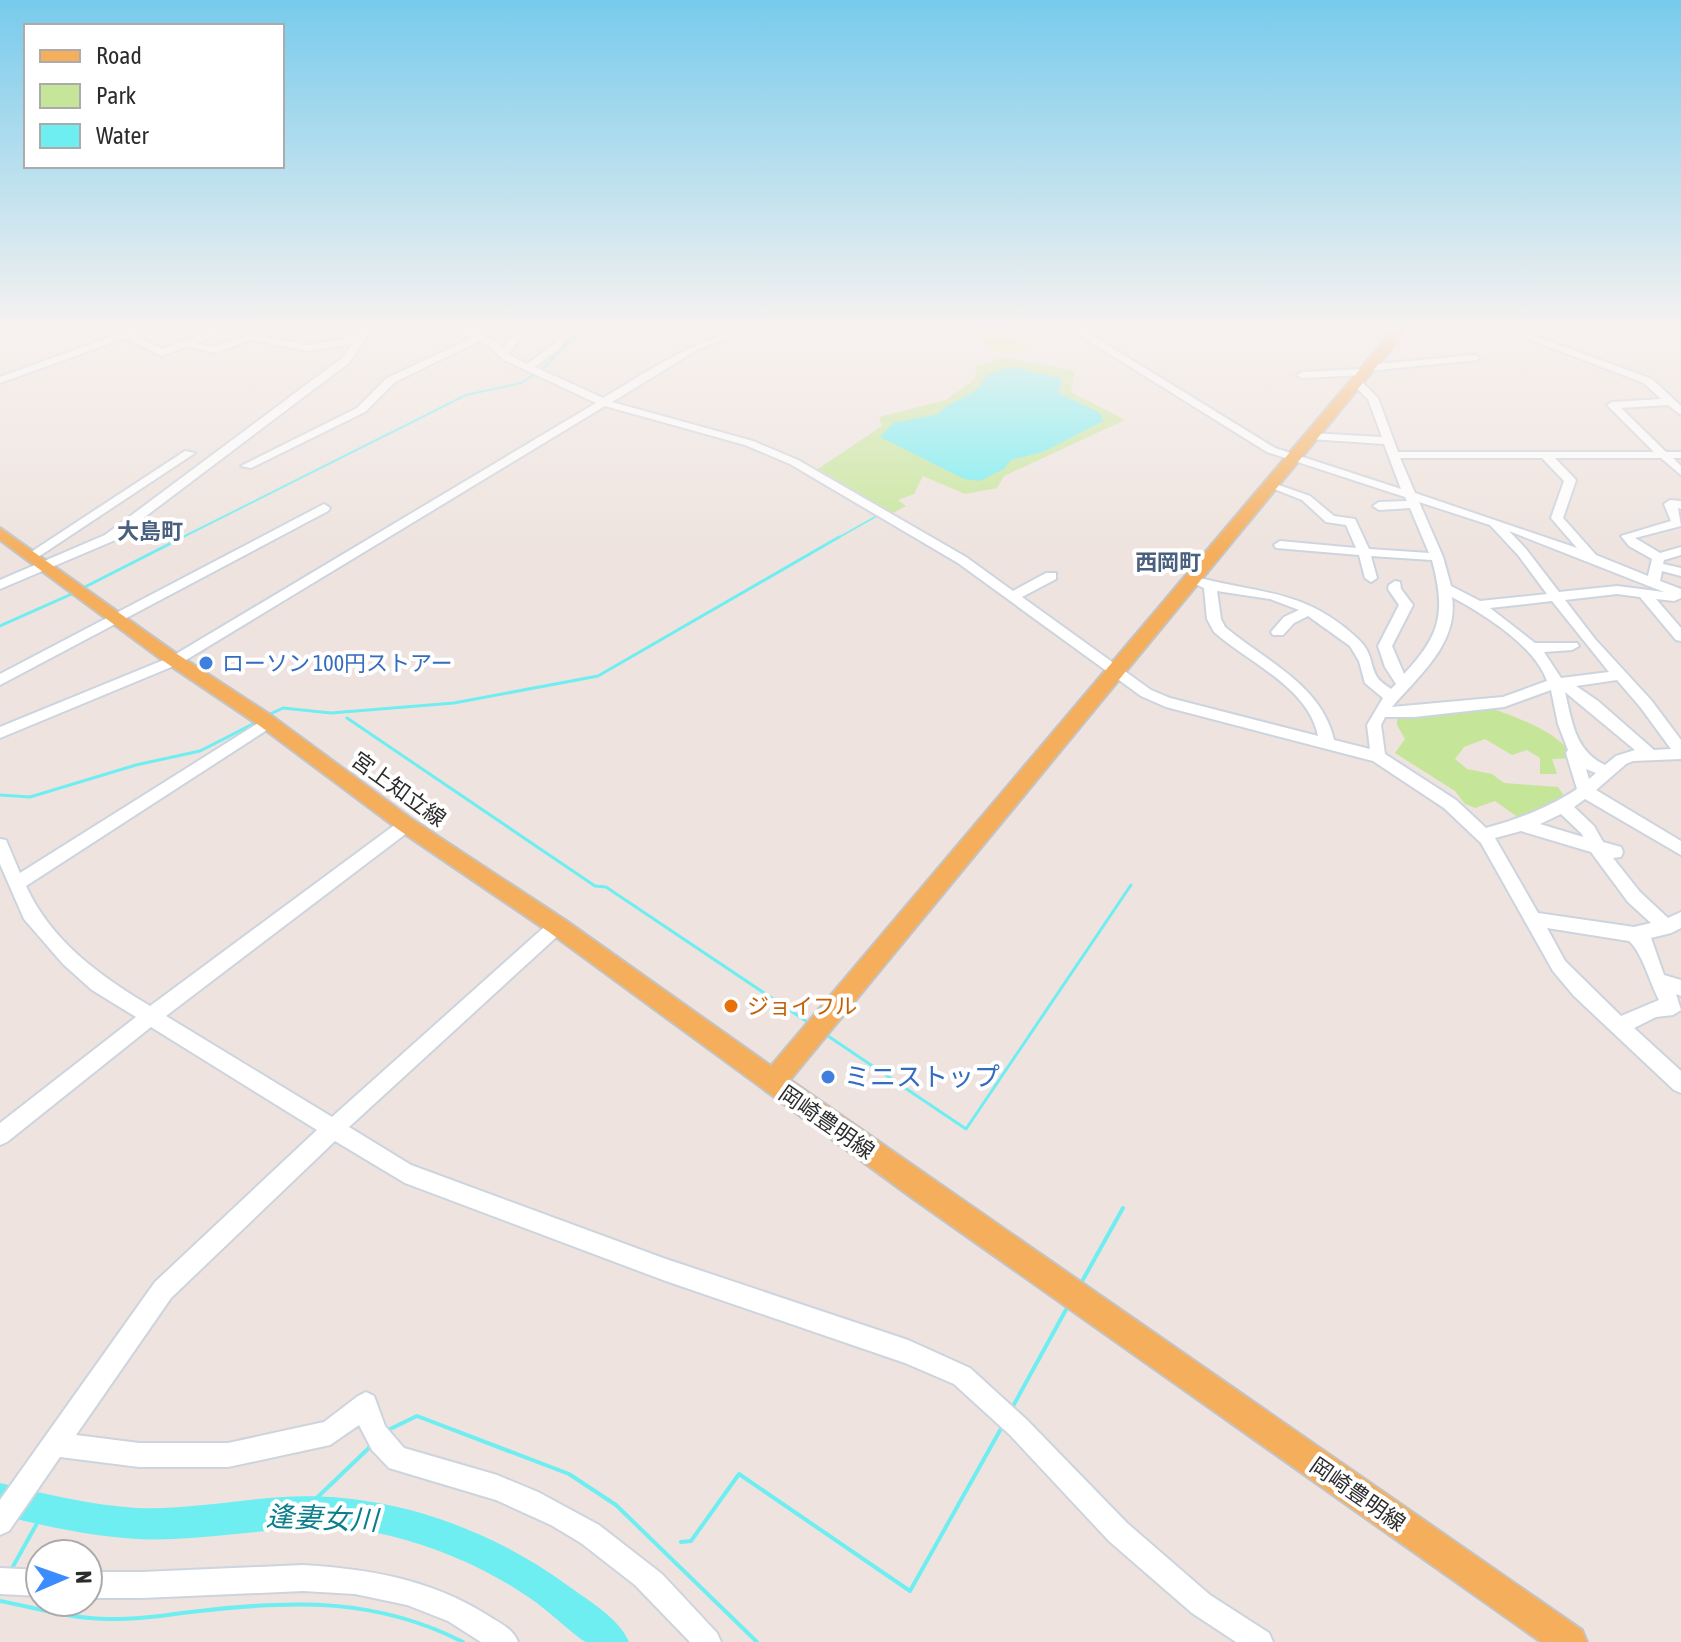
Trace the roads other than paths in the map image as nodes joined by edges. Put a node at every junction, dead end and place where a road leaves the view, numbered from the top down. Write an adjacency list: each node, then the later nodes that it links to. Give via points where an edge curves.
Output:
1 (291, 402): 33 (street, via 109,538)
2 (369, 402): 18 (street)
3 (602, 402): 8 (street)
4 (1190, 402): 17 (street, via 1261,446)
5 (1339, 402): 10 (main road, 岡崎豊明線)
6 (1374, 402): 11 (street)
7 (1670, 402): 9 (street); 15 (street, via 1612,405)
8 (605, 403): 43 (street, via 776,453 962,560); 53 (street)
9 (1681, 412)
10 (1310, 436): 11 (street); 17 (main road, 岡崎豊明線)
11 (1388, 441): 13 (street)
12 (189, 453): 33 (street)
13 (1394, 455): 16 (street); 21 (street)
14 (1681, 455): 15 (street)
15 (1664, 456): 16 (street); 19 (street)
16 (1547, 457): 32 (street, via 1570,480 1557,518)
17 (1293, 458): 20 (main road, 岡崎豊明線); 21 (street)
18 (247, 466)
19 (1681, 472)
20 (1270, 485): 30 (street, via 1306,498 1330,519 1351,522); 38 (main road, 岡崎豊明線)
21 (1412, 500): 23 (street); 25 (street); 31 (street)
22 (1681, 505): 26 (street, via 1670,504 1678,523)
23 (1379, 506)
24 (324, 508): 48 (street)
25 (1495, 523): 32 (street); 45 (street)
26 (1659, 527): 29 (street); 34 (street, via 1627,536)
27 (0, 533): 33 (main road, 宮上知立線)
28 (1280, 545): 30 (street)
29 (1681, 549): 34 (street)
30 (1364, 552): 31 (street); 37 (street)
31 (1437, 557): 41 (street)
32 (1592, 557): 42 (street)
33 (38, 561): 39 (street); 48 (main road, 宮上知立線)
34 (1657, 562): 35 (street); 42 (street)
35 (1681, 572)
36 (1051, 576): 43 (street)
37 (1371, 578)
38 (1201, 583): 47 (street, via 1292,602); 54 (main road, 岡崎豊明線); 63 (street, via 1219,629 1315,709)
39 (0, 585)
40 (1395, 585): 58 (street, via 1406,605 1385,646)
41 (1445, 588): 46 (street); 58 (street, via 1446,620 1438,643)
42 (1648, 588): 44 (street); 45 (street); 50 (street)
43 (1014, 596): 54 (street)
44 (1681, 596)
45 (1555, 597): 46 (street); 55 (street)
46 (1481, 605): 52 (street)
47 (1308, 611): 49 (street); 59 (street, via 1356,643 1366,658 1370,680)
48 (118, 618): 53 (main road, 宮上知立線); 56 (street)
49 (1278, 632)
50 (1681, 637)
51 (1572, 646): 52 (street)
52 (1530, 648): 57 (street)
53 (176, 660): 61 (main road, 宮上知立線); 62 (street)
54 (1117, 670): 63 (street, via 1166,702); 88 (main road, 岡崎豊明線)
55 (1621, 675): 57 (street); 66 (street)
56 (0, 680)
57 (1558, 683): 60 (street, via 1504,702); 64 (street); 65 (street, via 1593,705)
58 (1404, 685): 59 (street)
59 (1393, 698): 60 (street)
60 (1382, 712): 67 (street, via 1374,725)
61 (268, 722): 71 (main road, 宮上知立線); 78 (street)
62 (0, 733)
63 (1327, 742): 67 (street)
64 (1574, 753): 68 (street); 69 (street)
65 (1650, 755): 66 (street); 68 (street, via 1621,760)
66 (1678, 756)
67 (1378, 757): 73 (street, via 1450,804)
68 (1607, 772): 69 (street)
69 (1585, 791): 70 (street); 76 (street)
70 (1563, 806): 72 (street); 75 (street, via 1588,830)
71 (406, 825): 81 (main road, 宮上知立線); 85 (street)
72 (1521, 825): 73 (street); 75 (street)
73 (1484, 835): 79 (street)
74 (0, 845): 78 (street)
75 (1596, 848): 77 (street); 80 (street, via 1634,897)
76 (1681, 849)
77 (1615, 852)
78 (16, 884): 85 (street, via 30,914 69,959)
79 (1532, 919): 82 (street); 86 (street, via 1559,966)
80 (1674, 923): 82 (street)
81 (557, 926): 88 (main road, 宮上知立線); 89 (street)
82 (1634, 934): 83 (street, via 1645,944)
83 (1658, 981): 84 (street); 86 (street, via 1673,1007 1654,1009)
84 (1681, 988)
85 (151, 1016): 89 (street); 90 (street)
86 (1619, 1027): 87 (street)
87 (1680, 1081)
88 (772, 1083): 99 (main road, 岡崎豊明線)
89 (333, 1129): 91 (street, via 163,1290); 98 (street, via 405,1173 908,1352 962,1376 1118,1532 1201,1604)
90 (0, 1135)
91 (53, 1444): 92 (street); 97 (street, via 139,1455 228,1455 330,1433 366,1404 369,1425 398,1459 468,1477 534,1503 584,1532 645,1576)
92 (0, 1522)
93 (0, 1581): 94 (street)
94 (24, 1582)
95 (104, 1586): 96 (street, via 275,1576 378,1584 423,1597)
96 (505, 1642)
97 (708, 1642)
98 (1260, 1642)
99 (1570, 1642)

